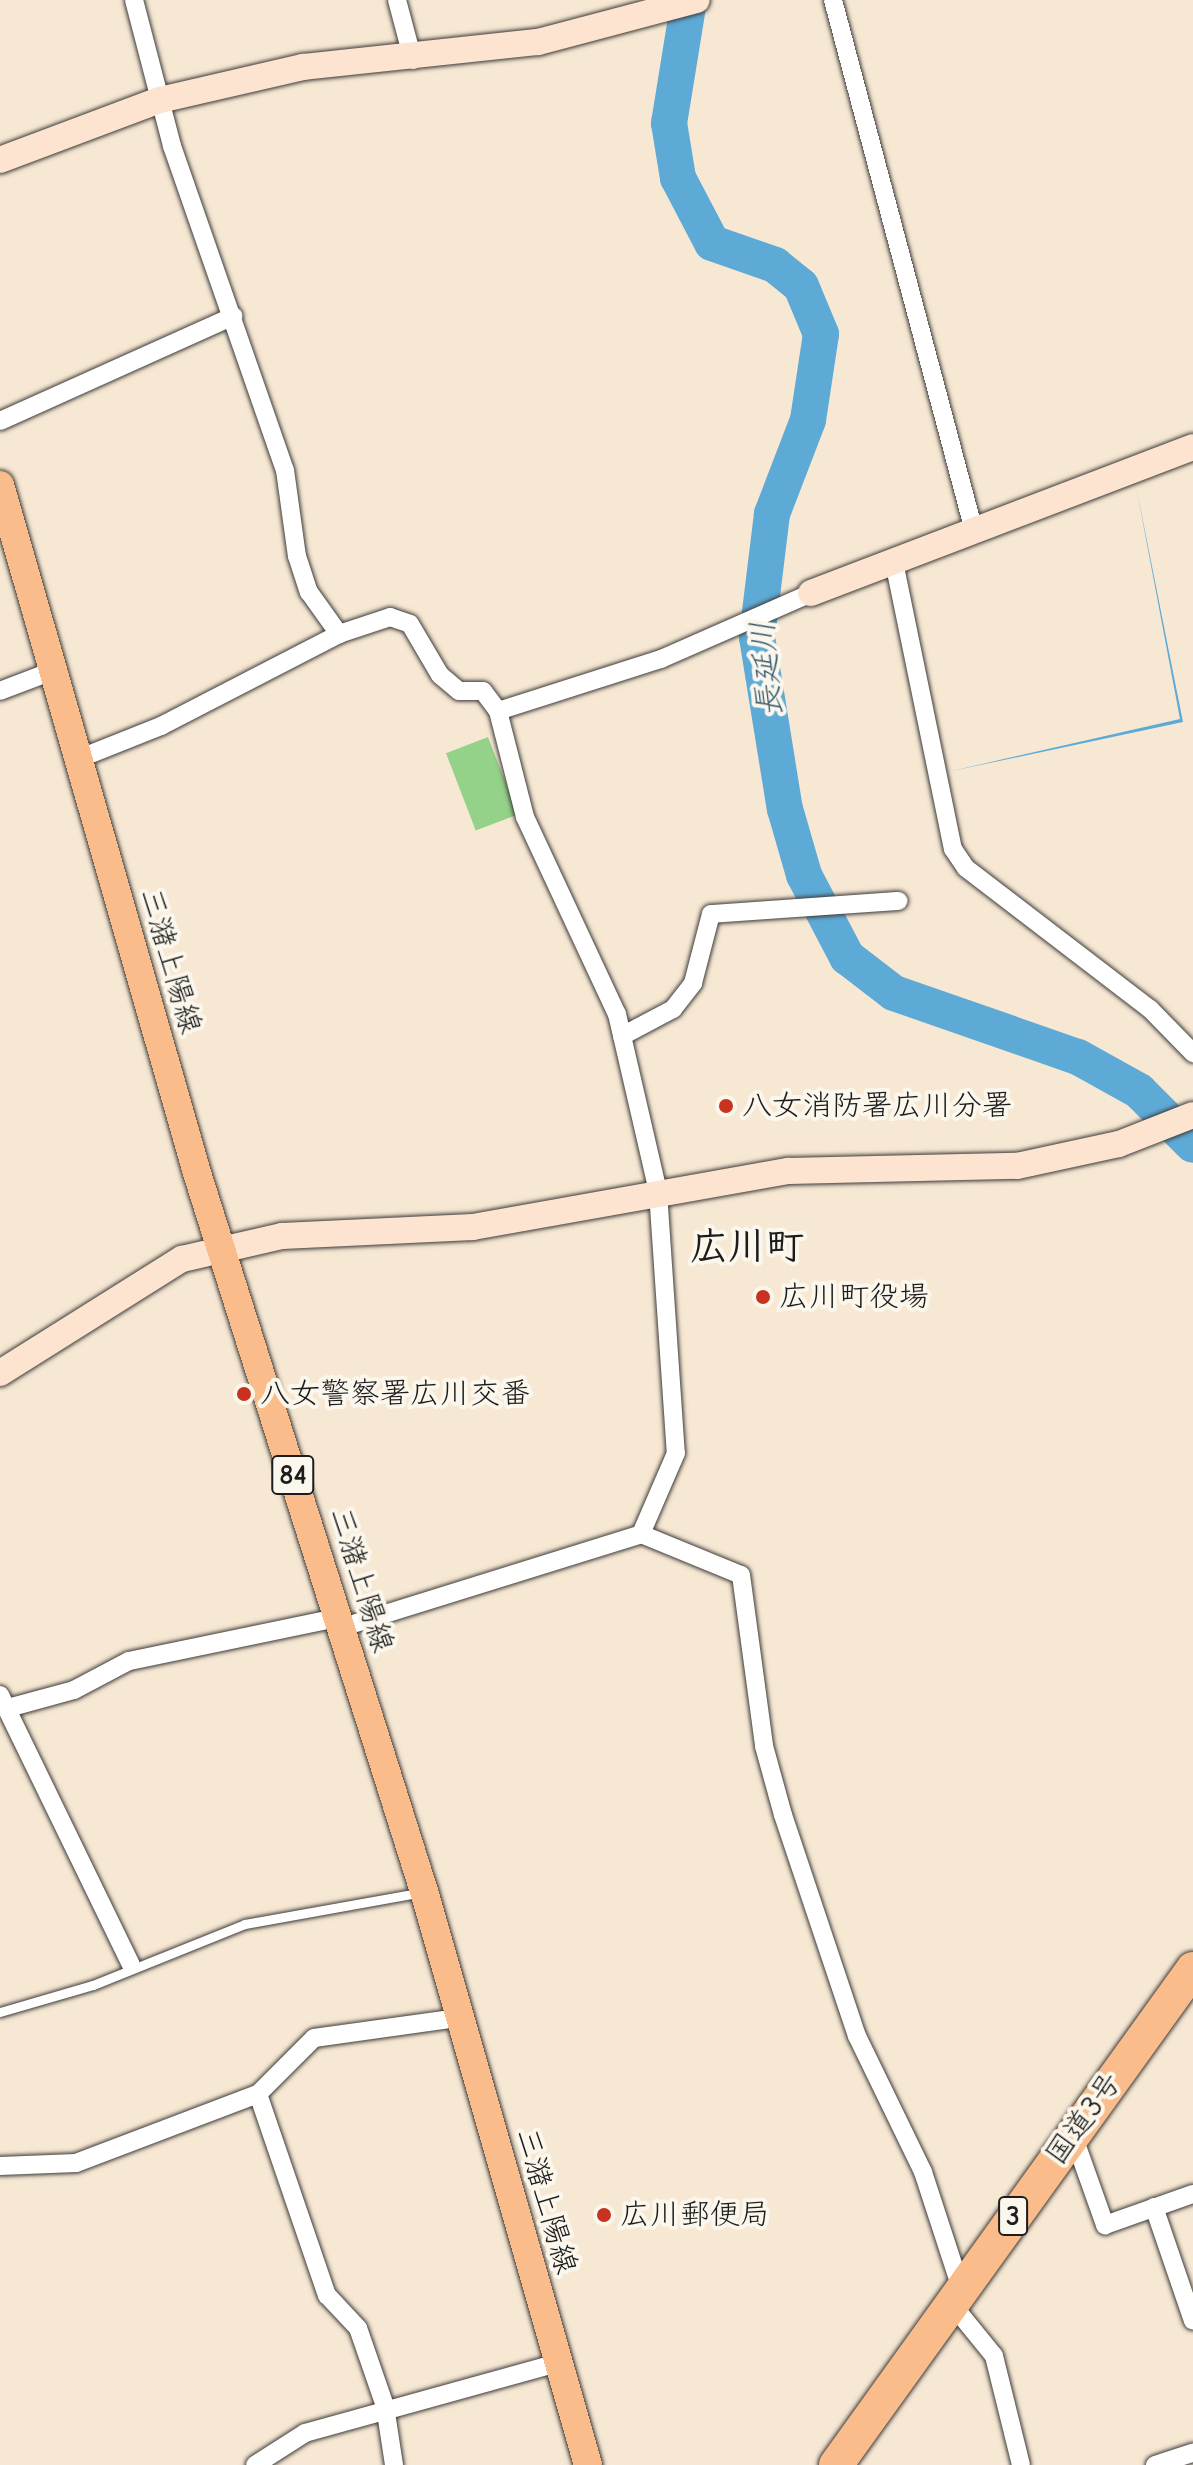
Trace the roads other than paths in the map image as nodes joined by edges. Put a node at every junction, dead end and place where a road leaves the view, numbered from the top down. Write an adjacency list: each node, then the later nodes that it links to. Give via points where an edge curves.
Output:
1 (134, 0): 7 (street)
2 (397, 0): 6 (street)
3 (697, 0): 5 (street)
4 (833, 0): 13 (street)
5 (660, 6): 6 (street, via 538,42)
6 (413, 60): 7 (street, via 303,67)
7 (160, 100): 8 (street); 9 (street)
8 (0, 160)
9 (234, 316): 10 (street); 16 (street, via 285,470 301,568)
10 (0, 421)
11 (1193, 447): 13 (street)
12 (0, 485): 17 (main road, 三潴上陽線 / 84)
13 (974, 531): 14 (street)
14 (894, 562): 15 (street); 23 (street, via 953,849 966,868 1150,1009)
15 (811, 593): 19 (street, via 737,627)
16 (339, 634): 19 (street, via 390,617 410,624 440,675 459,691 483,691); 20 (street)
17 (55, 670): 18 (street); 20 (main road, 三潴上陽線 / 84)
18 (0, 691)
19 (498, 711): 22 (street, via 525,817 589,944)
20 (83, 757): 26 (main road, 三潴上陽線 / 84, via 92,817)
21 (899, 901): 22 (street, via 711,914 693,983 673,1009)
22 (622, 1036): 25 (street)
23 (1193, 1053)
24 (1193, 1115): 25 (street, via 1119,1144 1017,1166 788,1171)
25 (658, 1192): 26 (street, via 473,1227 344,1228); 28 (street, via 676,1453)
26 (224, 1250): 27 (street, via 182,1259); 29 (main road, 三潴上陽線 / 84)
27 (0, 1373)
28 (641, 1534): 29 (street); 41 (street, via 741,1575 764,1746 783,1815 857,2036 923,2172)
29 (338, 1623): 30 (street, via 129,1661 74,1690); 31 (main road, 三潴上陽線 / 84)
30 (4, 1702): 32 (street)
31 (424, 1891): 32 (lane, via 245,1924); 35 (main road, 三潴上陽線 / 84)
32 (131, 1965): 34 (lane, via 93,1985)
33 (1193, 1969): 37 (highway, 国道3号 / 3)
34 (0, 2012)
35 (459, 2018): 36 (street, via 314,2038); 43 (main road, 三潴上陽線 / 84)
36 (258, 2094): 38 (street, via 76,2163); 44 (street, via 327,2295 358,2328)
37 (1073, 2134): 40 (street, via 1105,2225); 41 (highway, 国道3号 / 3)
38 (0, 2166)
39 (1193, 2194): 40 (street)
40 (1154, 2207): 42 (street)
41 (956, 2296): 49 (highway, 国道3号 / 3); 50 (street, via 994,2356)
42 (1193, 2321)
43 (557, 2363): 44 (street, via 442,2398); 48 (main road, 三潴上陽線 / 84)
44 (385, 2406): 46 (street, via 305,2433); 47 (street)
45 (1193, 2453): 51 (street)
46 (255, 2465)
47 (394, 2465)
48 (588, 2465)
49 (836, 2465)
50 (1021, 2465)
51 (1155, 2465)

